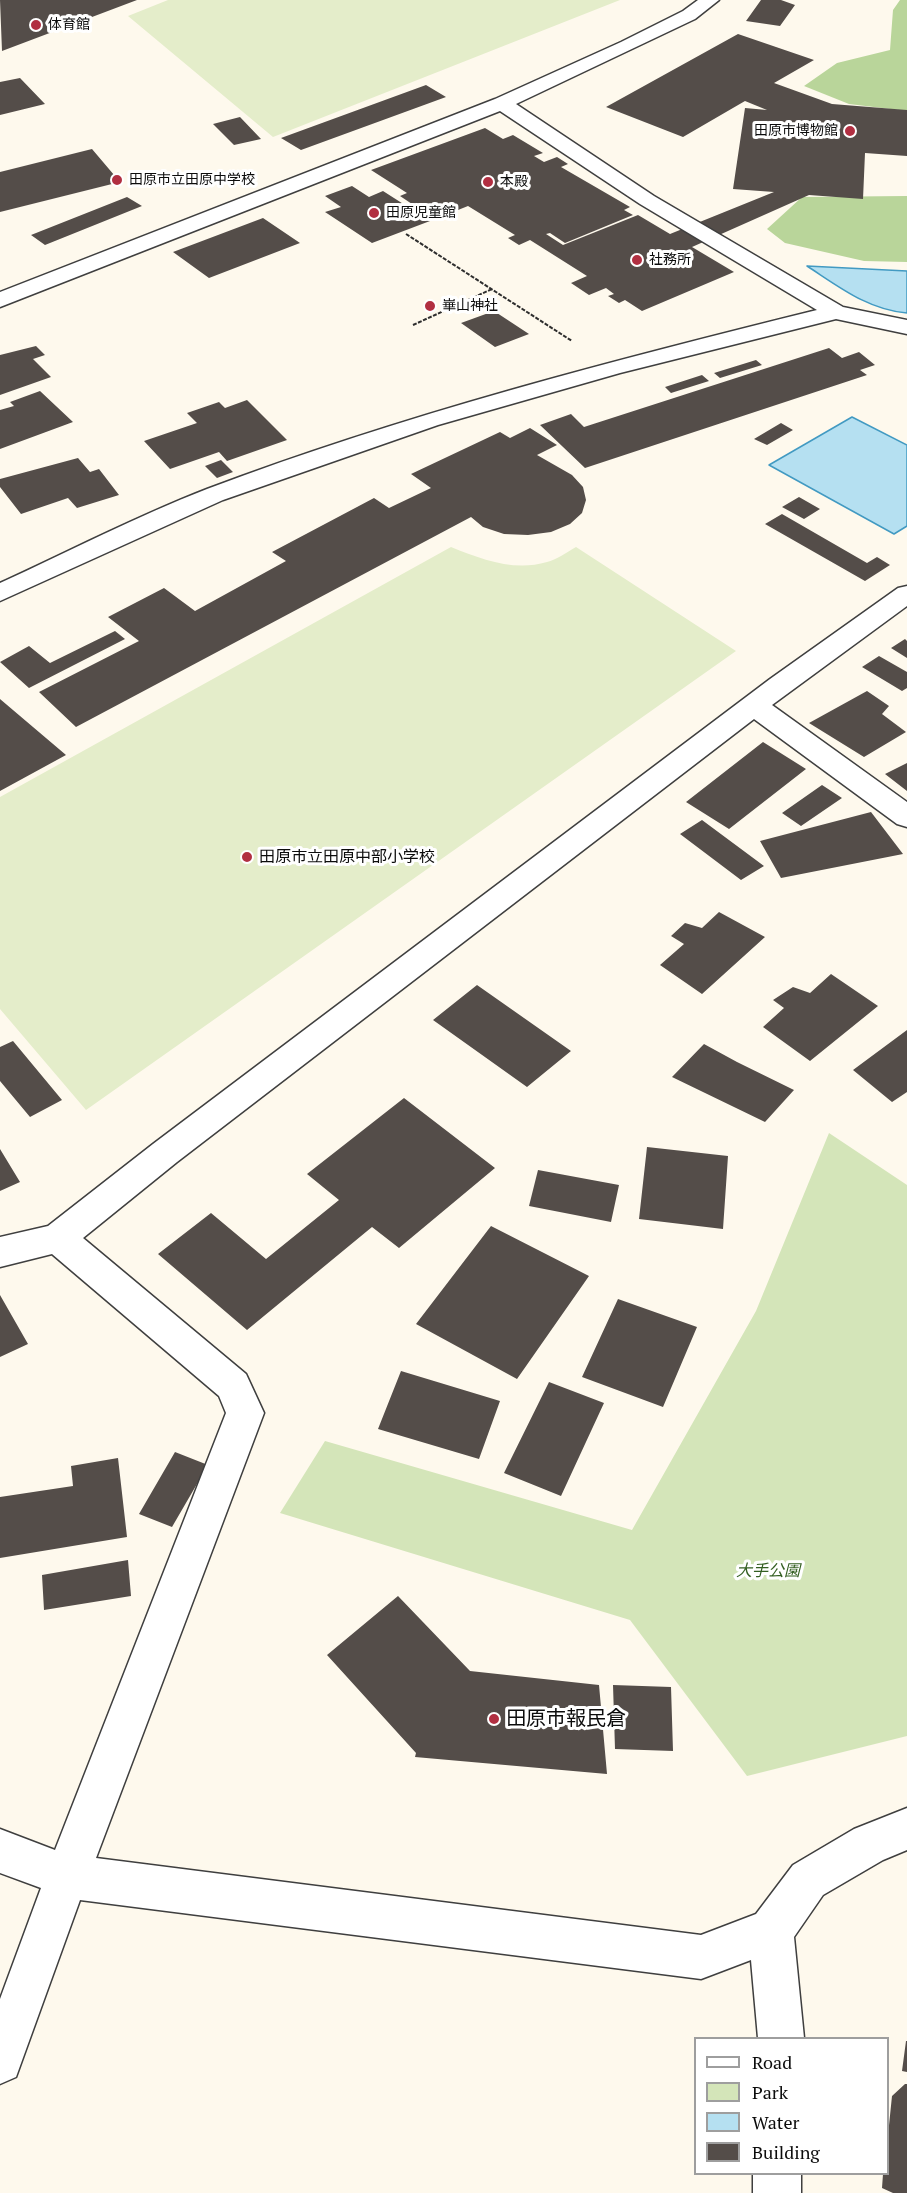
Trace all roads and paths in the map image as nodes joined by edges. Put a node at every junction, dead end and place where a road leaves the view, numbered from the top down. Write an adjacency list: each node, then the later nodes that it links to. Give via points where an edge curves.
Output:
1 (710, 0): 2 (street, via 628,46)
2 (502, 103): 5 (street); 6 (street, via 647,200)
3 (406, 234): 4 (path)
4 (492, 289): 7 (path); 9 (path)
5 (0, 300)
6 (837, 312): 8 (street); 9 (street)
7 (413, 325)
8 (907, 327)
9 (612, 368): 10 (street, via 430,420 213,495)
10 (0, 593)
11 (907, 594): 12 (street)
12 (754, 705): 13 (street); 14 (street, via 174,1145)
13 (907, 817)
14 (58, 1238): 15 (street); 18 (street, via 233,1385 245,1413)
15 (0, 1252)
16 (907, 1829): 19 (street, via 869,1844 807,1880)
17 (0, 1851): 18 (street)
18 (67, 1876): 19 (street, via 701,1957); 21 (street)
19 (771, 1931): 20 (street)
20 (781, 2037)
21 (0, 2061)
22 (777, 2175): 23 (street)
23 (777, 2193)

